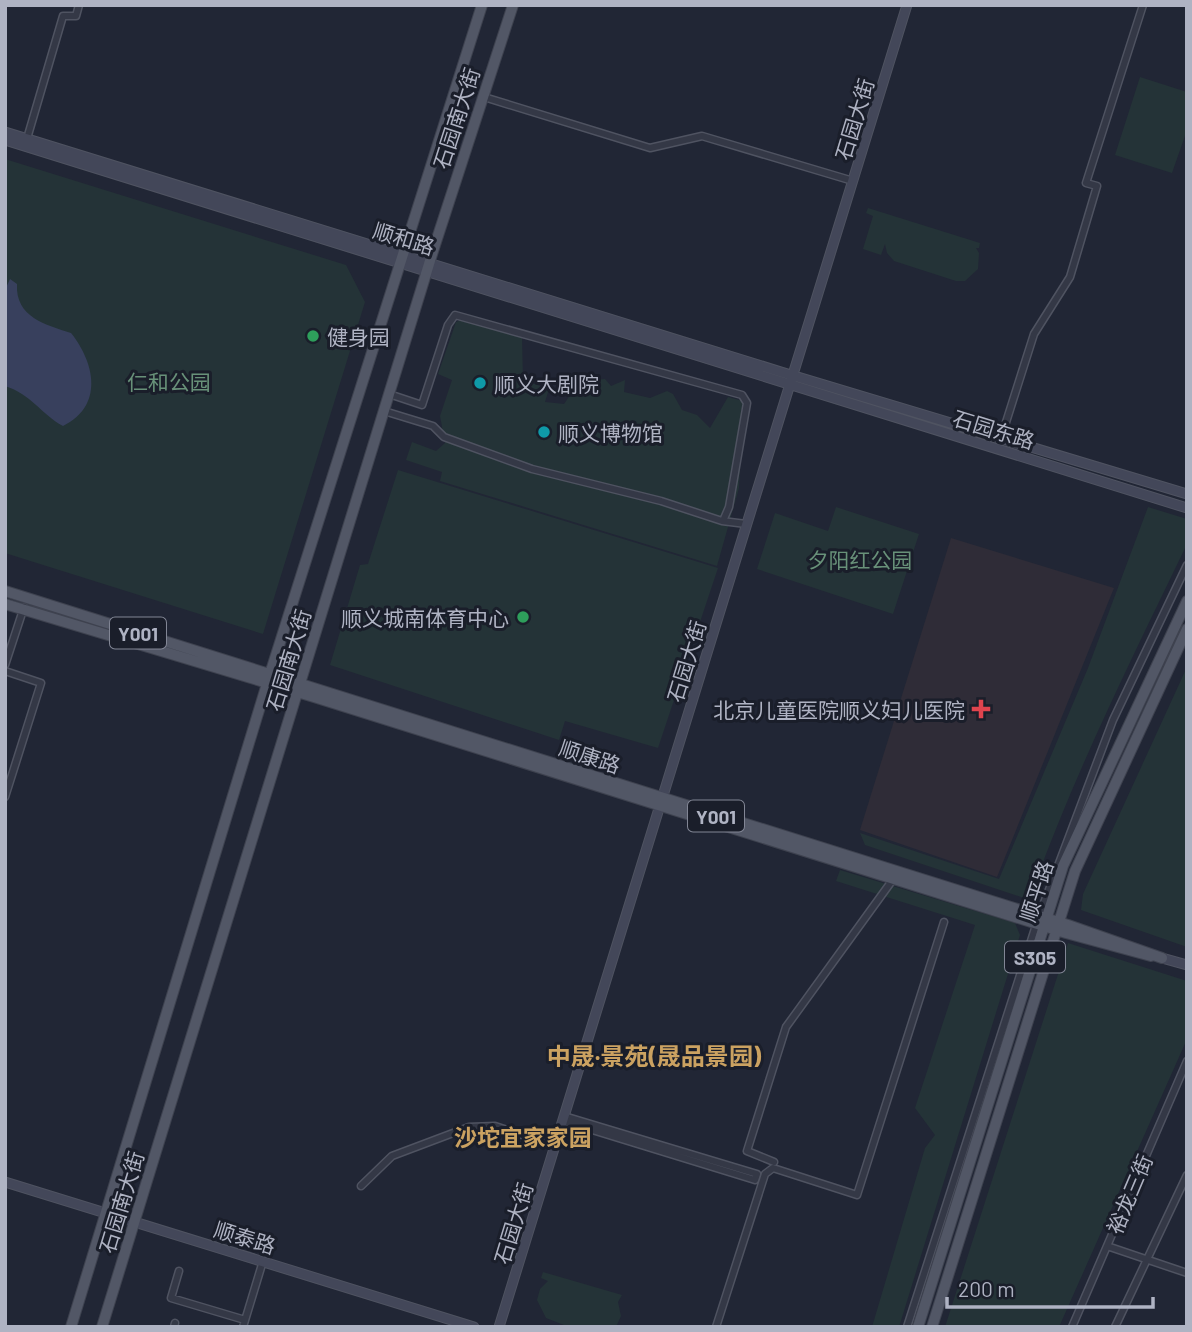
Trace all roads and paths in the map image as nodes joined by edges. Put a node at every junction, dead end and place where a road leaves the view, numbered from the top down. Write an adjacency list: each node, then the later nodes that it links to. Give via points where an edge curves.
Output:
1 (79, 5): 9 (street, via 76,16 63,16)
2 (482, 5): 11 (main road, 石园南大街)
3 (513, 5): 6 (main road, 石园南大街)
4 (907, 5): 10 (street, 石园大街)
5 (1143, 5): 18 (street, via 1086,183 1097,187 1070,277 1034,334)
6 (484, 97): 10 (street, via 650,148 702,136); 12 (main road, 石园南大街)
7 (5, 132): 9 (street, 顺和路)
8 (5, 140): 9 (street, 顺和路)
9 (26, 143): 11 (street, 顺和路)
10 (853, 181): 13 (street, 石园大街)
11 (401, 259): 12 (street, 顺和路); 35 (main road, 石园南大街)
12 (428, 267): 13 (street, 顺和路); 14 (main road, 石园南大街)
13 (792, 381): 18 (street, 石园东路); 21 (street, 石园东路); 23 (street, 石园大街)
14 (389, 394): 15 (street); 16 (main road, 石园南大街)
15 (422, 405): 17 (street); 20 (street, via 455,315 742,395 747,403)
16 (384, 411): 17 (street); 36 (main road, 石园南大街)
17 (417, 421): 22 (street, via 433,426 444,437 532,470 662,501)
18 (1001, 438): 19 (street, 石园东路)
19 (1187, 494)
20 (729, 506): 22 (street); 23 (street, via 731,515)
21 (1187, 508)
22 (723, 521): 23 (street)
23 (747, 523): 38 (street, 石园大街)
24 (1187, 565): 40 (street, via 1113,720)
25 (5, 591): 26 (main road, 顺康路 / Y001)
26 (27, 598): 29 (street); 35 (main road, 顺康路 / Y001)
27 (1187, 601): 40 (main road, 顺平路 / S305, via 1097,790)
28 (5, 604): 29 (main road, 顺康路)
29 (23, 610): 32 (street); 35 (main road, 顺康路)
30 (1187, 629): 42 (main road, 顺平路 / S305, via 1108,795)
31 (5, 636): 32 (street)
32 (13, 639): 33 (street)
33 (5, 665)
34 (5, 671): 37 (street, via 41,683)
35 (268, 679): 36 (main road, 顺康路 / Y001); 53 (main road, 石园南大街)
36 (300, 689): 38 (main road, 顺康路 / Y001); 54 (main road, 石园南大街)
37 (5, 797)
38 (661, 802): 39 (main road, 顺康路); 40 (main road, 顺康路 / Y001); 46 (street, 石园大街)
39 (894, 878): 40 (main road, 顺康路); 48 (street, via 786,1027 747,1151)
40 (1042, 921): 42 (main road, 顺康路 / Y001); 66 (street); 67 (main road, 顺平路 / S305)
41 (944, 922): 65 (street, via 857,1195 773,1168 765,1174)
42 (1057, 925): 43 (main road, 顺康路 / Y001); 68 (main road, 顺平路 / S305)
43 (1162, 958): 44 (street, 顺康路 / Y001)
44 (1187, 965)
45 (1187, 1061): 55 (street, 裕龙三街)
46 (563, 1118): 47 (street, 石园大街); 50 (street)
47 (555, 1146): 52 (street, via 495,1126 469,1127 392,1156); 64 (street, 石园大街)
48 (774, 1162)
49 (1187, 1175): 56 (street)
50 (756, 1177)
51 (5, 1182): 53 (street, 顺泰路)
52 (361, 1186)
53 (107, 1213): 54 (street, 顺泰路); 61 (main road, 石园南大街)
54 (135, 1222): 57 (street, 顺泰路); 62 (main road, 石园南大街)
55 (1107, 1246): 56 (street); 69 (street, 裕龙三街)
56 (1147, 1259): 59 (street); 70 (street)
57 (262, 1261): 60 (street); 63 (street, 顺泰路)
58 (179, 1271): 60 (street, via 171,1298)
59 (1187, 1273)
60 (244, 1323)
61 (71, 1327)
62 (102, 1327)
63 (474, 1327)
64 (499, 1327)
65 (716, 1327)
66 (906, 1327)
67 (918, 1327)
68 (932, 1327)
69 (1072, 1327)
70 (1115, 1327)

